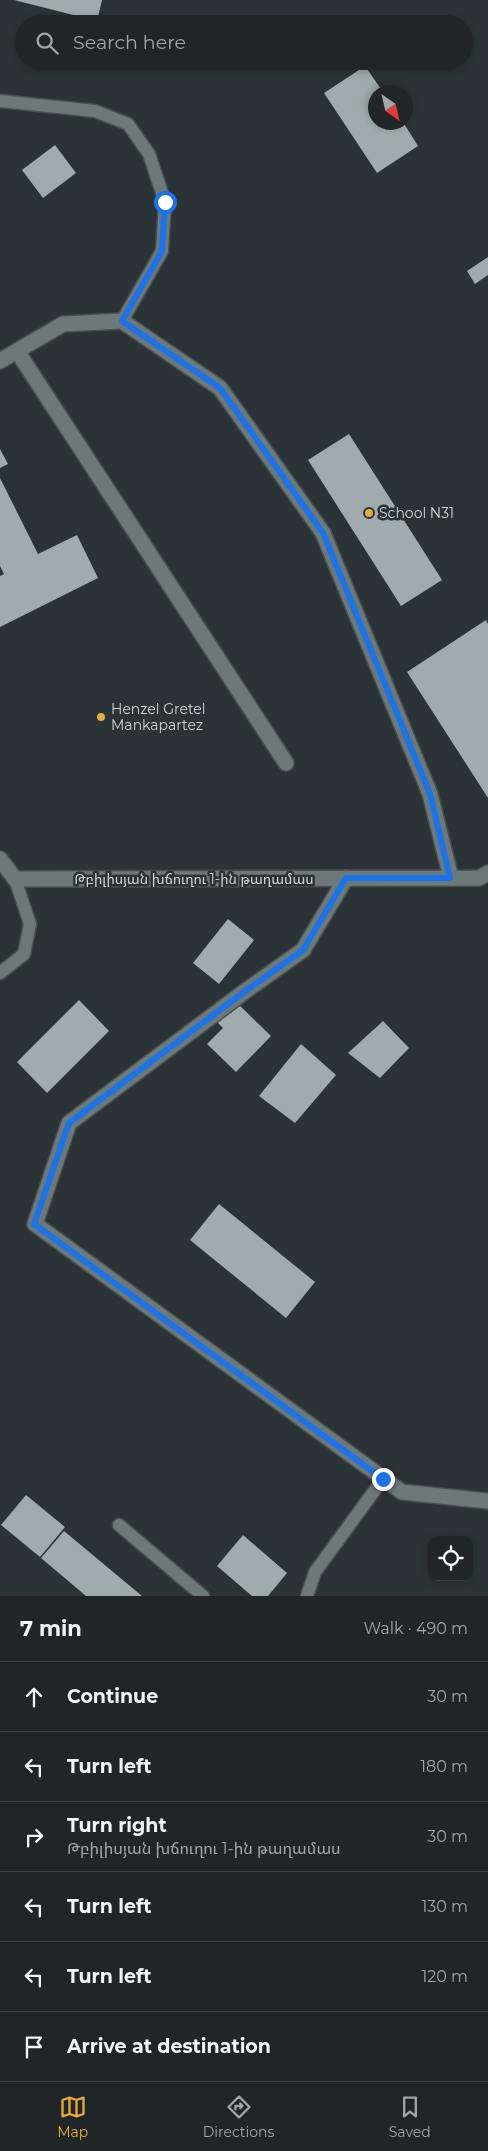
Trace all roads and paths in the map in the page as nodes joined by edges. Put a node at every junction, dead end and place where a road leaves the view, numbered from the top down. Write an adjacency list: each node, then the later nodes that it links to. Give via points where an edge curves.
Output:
1 (0, 101): 2 (lane, via 95,111 128,124 149,154 165,202 162,251)
2 (122, 321): 3 (street, via 63,324); 9 (street, via 220,388 323,533 430,794)
3 (17, 351): 4 (street); 5 (street)
4 (0, 361)
5 (286, 764)
6 (0, 859): 10 (street)
7 (488, 873): 9 (street, Թբիլիսյան խճուղու 1-ին թաղամաս, via 479,878)
8 (346, 878): 9 (street, Թբիլիսյան խճուղու 1-ին թաղամաս); 10 (street, Թբիլիսյան խճուղու 1-ին թաղամաս); 12 (street, via 303,950 69,1123 34,1224)
9 (450, 878)
10 (15, 879): 11 (lane, via 30,924 24,954)
11 (0, 973)
12 (383, 1479): 13 (street, via 402,1492); 16 (lane, via 315,1572)
13 (488, 1501)
14 (119, 1525): 15 (lane)
15 (203, 1596)
16 (307, 1596)

